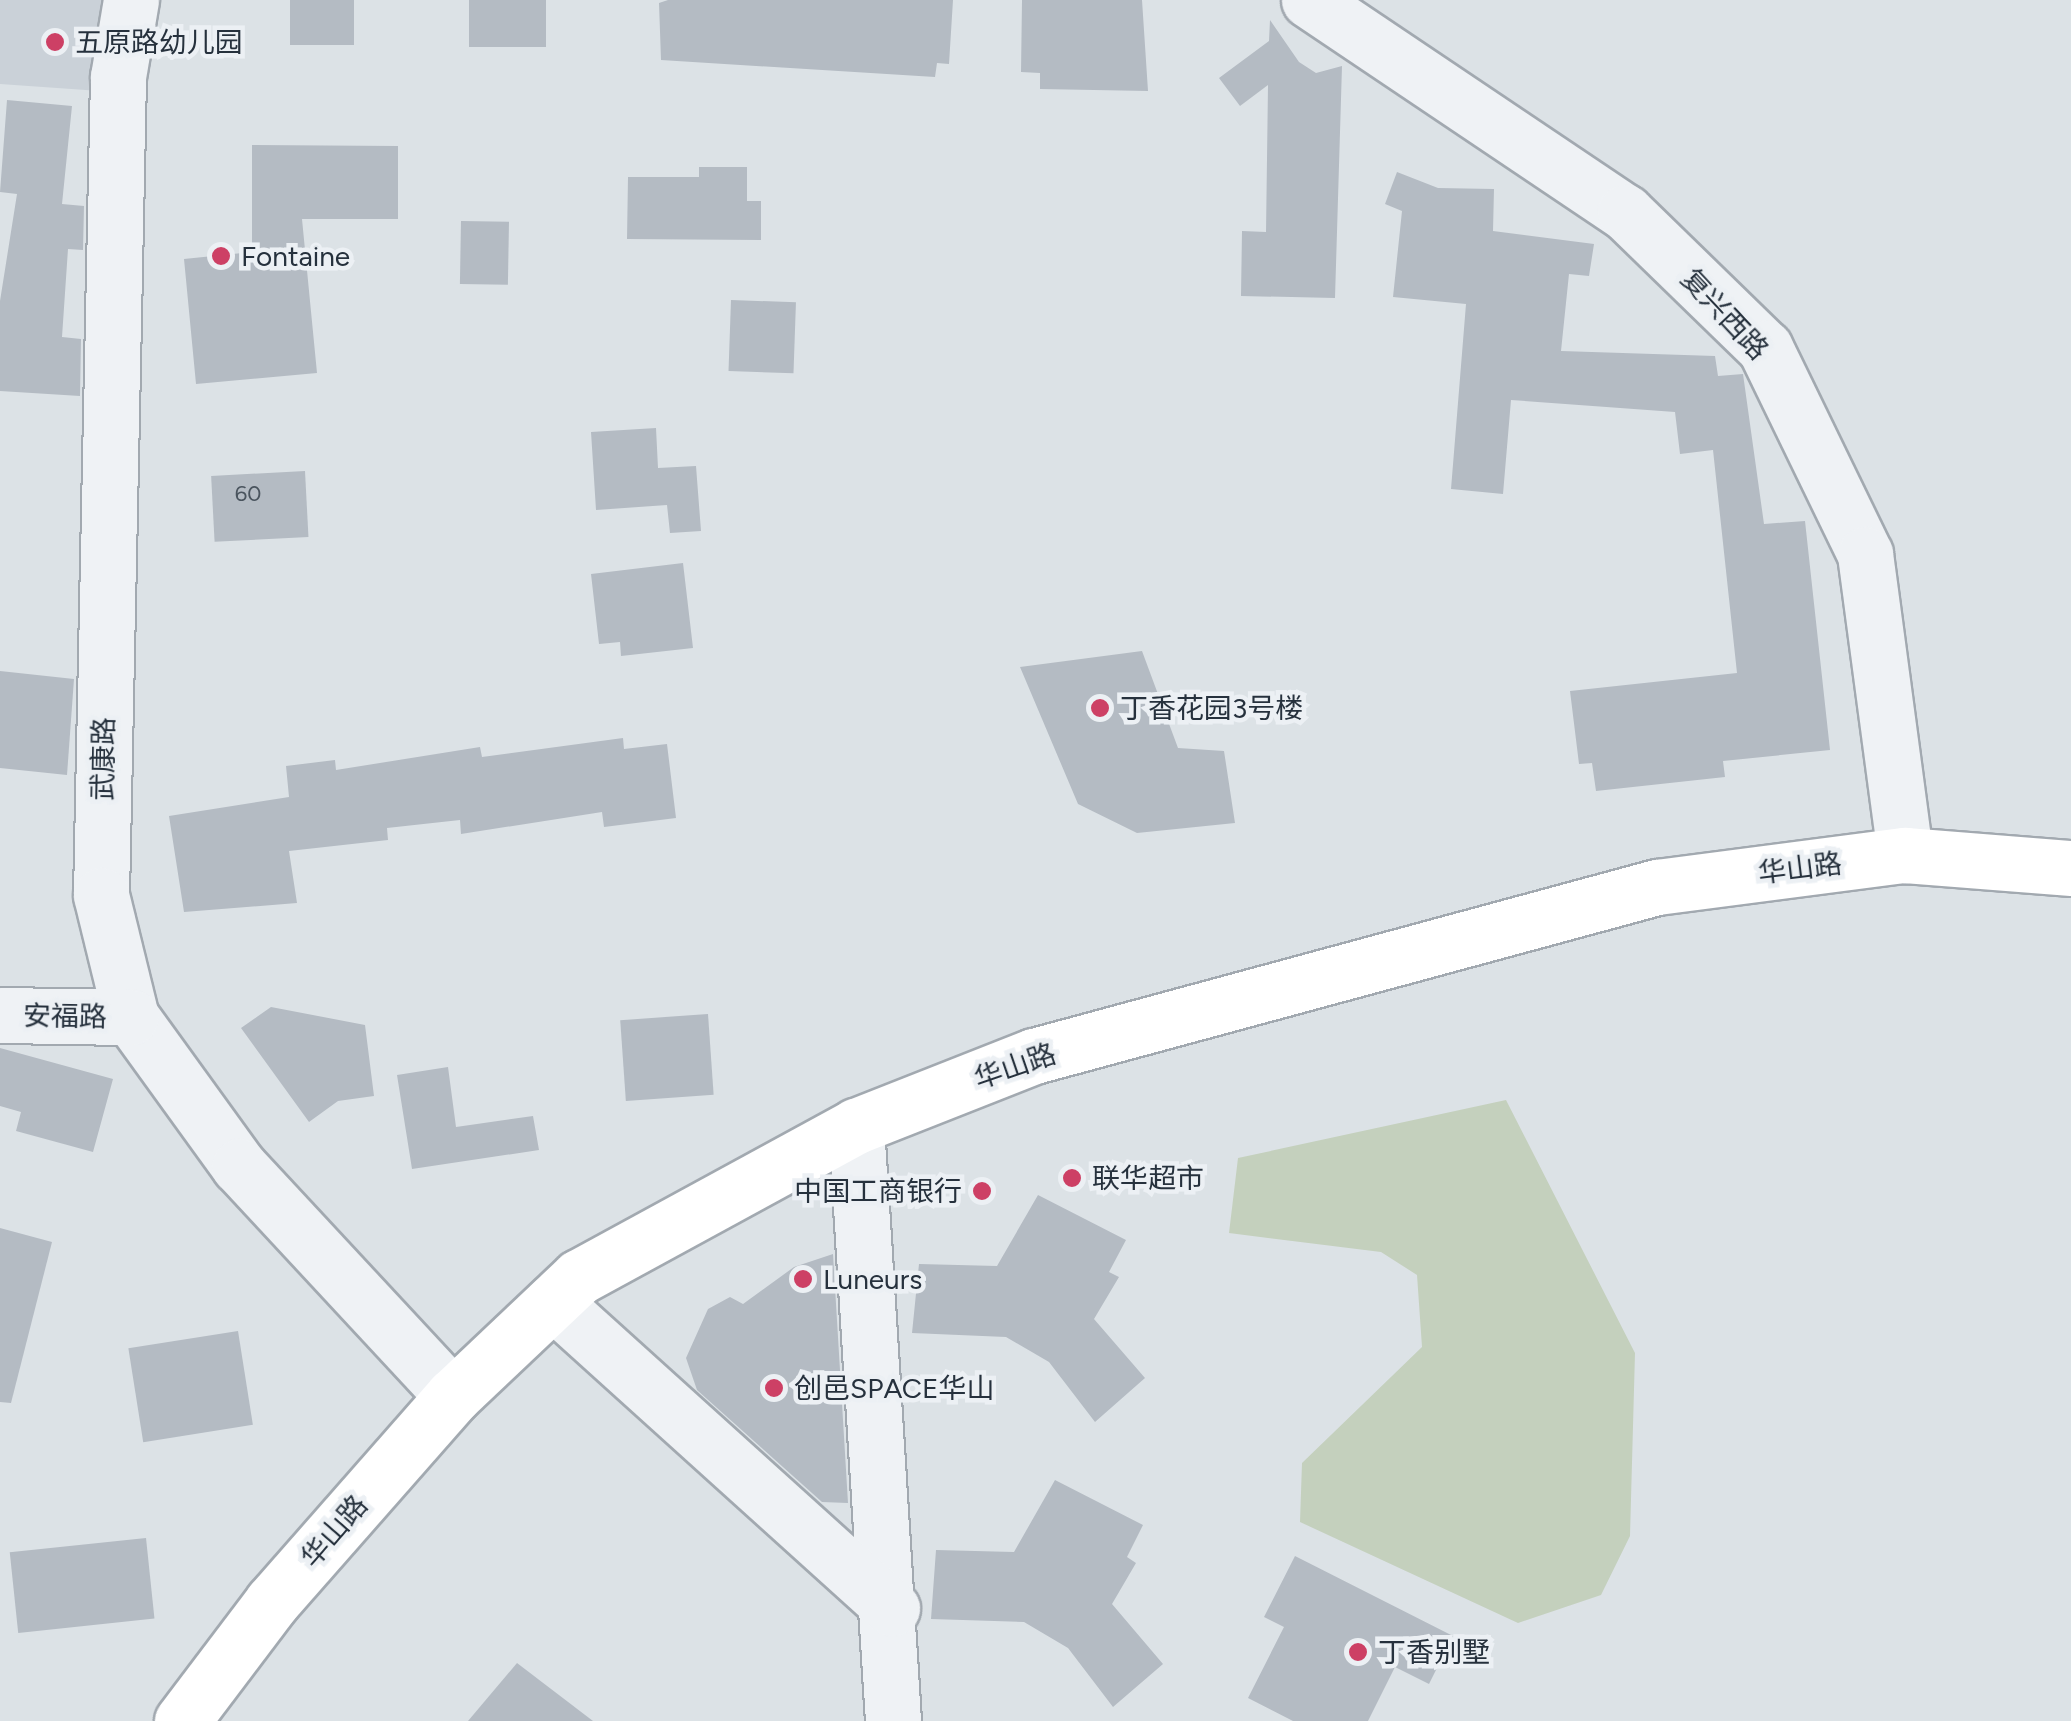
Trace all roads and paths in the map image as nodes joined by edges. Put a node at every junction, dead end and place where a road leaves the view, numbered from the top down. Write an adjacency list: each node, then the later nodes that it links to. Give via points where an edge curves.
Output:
1 (131, 0): 6 (street, 武康路, via 118,78 100,895)
2 (1309, 0): 3 (street, 复兴西路, via 1625,212 1764,348 1865,554)
3 (1905, 855): 4 (main road, 华山路); 7 (main road, 华山路, via 1657,887 1034,1056)
4 (2071, 868)
5 (0, 1015): 6 (street, 安福路)
6 (131, 1017): 9 (street, 武康路, via 239,1166)
7 (856, 1126): 8 (main road, 华山路, via 579,1277); 10 (street)
8 (552, 1302): 9 (main road, 华山路); 10 (street)
9 (452, 1396): 11 (main road, 华山路)
10 (892, 1608): 12 (street)
11 (182, 1721)
12 (893, 1721)

